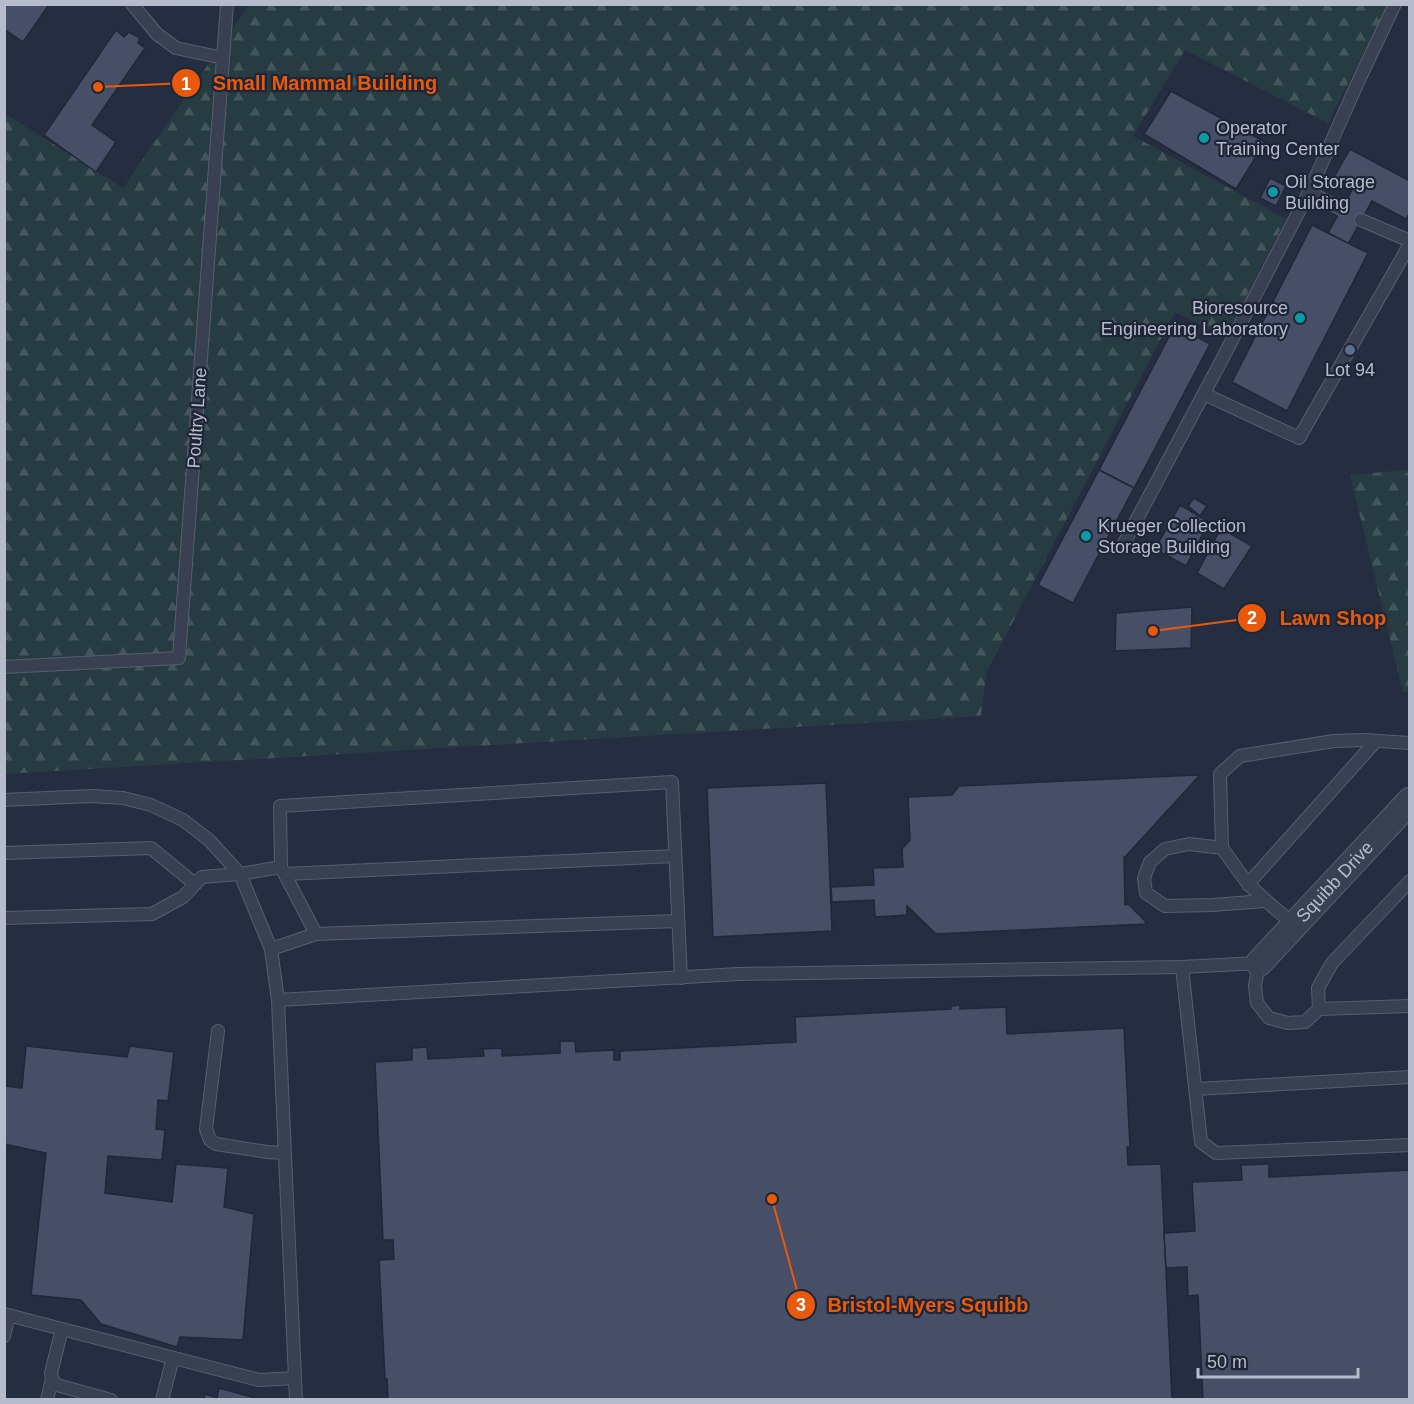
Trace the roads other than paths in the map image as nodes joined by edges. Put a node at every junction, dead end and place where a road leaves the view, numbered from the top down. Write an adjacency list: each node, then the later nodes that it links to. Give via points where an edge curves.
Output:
1 (132, 4): 4 (lane, via 157,34 176,48)
2 (227, 4): 4 (lane, Poultry Lane)
3 (1395, 4): 5 (lane)
4 (224, 58): 11 (lane, Poultry Lane, via 179,657)
5 (1309, 192): 6 (lane); 9 (lane)
6 (1341, 209)
7 (1361, 220): 8 (lane)
8 (1410, 242): 9 (lane, via 1299,438)
9 (1204, 394): 10 (lane)
10 (1122, 548)
11 (4, 667)
12 (1376, 741): 13 (lane); 16 (lane, via 1334,741 1240,756 1220,774); 23 (lane)
13 (1410, 743)
14 (4, 800): 20 (lane, via 91,796 151,805 200,833)
15 (1410, 801): 27 (street, Squibb Drive)
16 (1222, 848): 23 (lane); 24 (lane, via 1189,844 1165,849 1150,862 1144,878 1146,893 1165,906)
17 (4, 853): 22 (lane, via 151,848)
18 (675, 856): 19 (lane); 19 (lane, via 672,782 280,806); 26 (lane)
19 (283, 871): 20 (lane); 28 (lane)
20 (240, 874): 22 (lane, via 202,877); 29 (lane)
21 (1410, 881): 35 (lane, via 1332,963 1318,988)
22 (195, 884): 25 (lane, via 183,897 152,914)
23 (1248, 884): 24 (lane)
24 (1265, 901): 27 (lane)
25 (4, 918)
26 (678, 921): 28 (lane); 32 (lane)
27 (1295, 925): 30 (street, Squibb Drive)
28 (316, 934): 29 (lane)
29 (271, 949): 33 (lane)
30 (1260, 963): 31 (lane); 35 (lane, via 1255,986 1257,1003 1269,1018 1305,1022)
31 (1182, 967): 32 (lane); 38 (lane)
32 (681, 978): 33 (lane)
33 (278, 1000): 40 (lane)
34 (1410, 1006): 35 (lane)
35 (1319, 1009)
36 (218, 1031): 40 (lane, via 206,1129 210,1140)
37 (1410, 1077): 38 (lane)
38 (1196, 1089): 39 (lane, via 1201,1142 1216,1153)
39 (1410, 1145)
40 (284, 1153): 45 (lane)
41 (7, 1315): 42 (lane); 43 (lane)
42 (62, 1329): 44 (lane); 46 (lane)
43 (4, 1336)
44 (173, 1358): 45 (lane, via 259,1380); 49 (lane)
45 (295, 1378): 50 (lane)
46 (52, 1379): 47 (lane); 48 (lane, via 57,1385)
47 (47, 1400)
48 (111, 1400)
49 (162, 1400)
50 (296, 1400)

